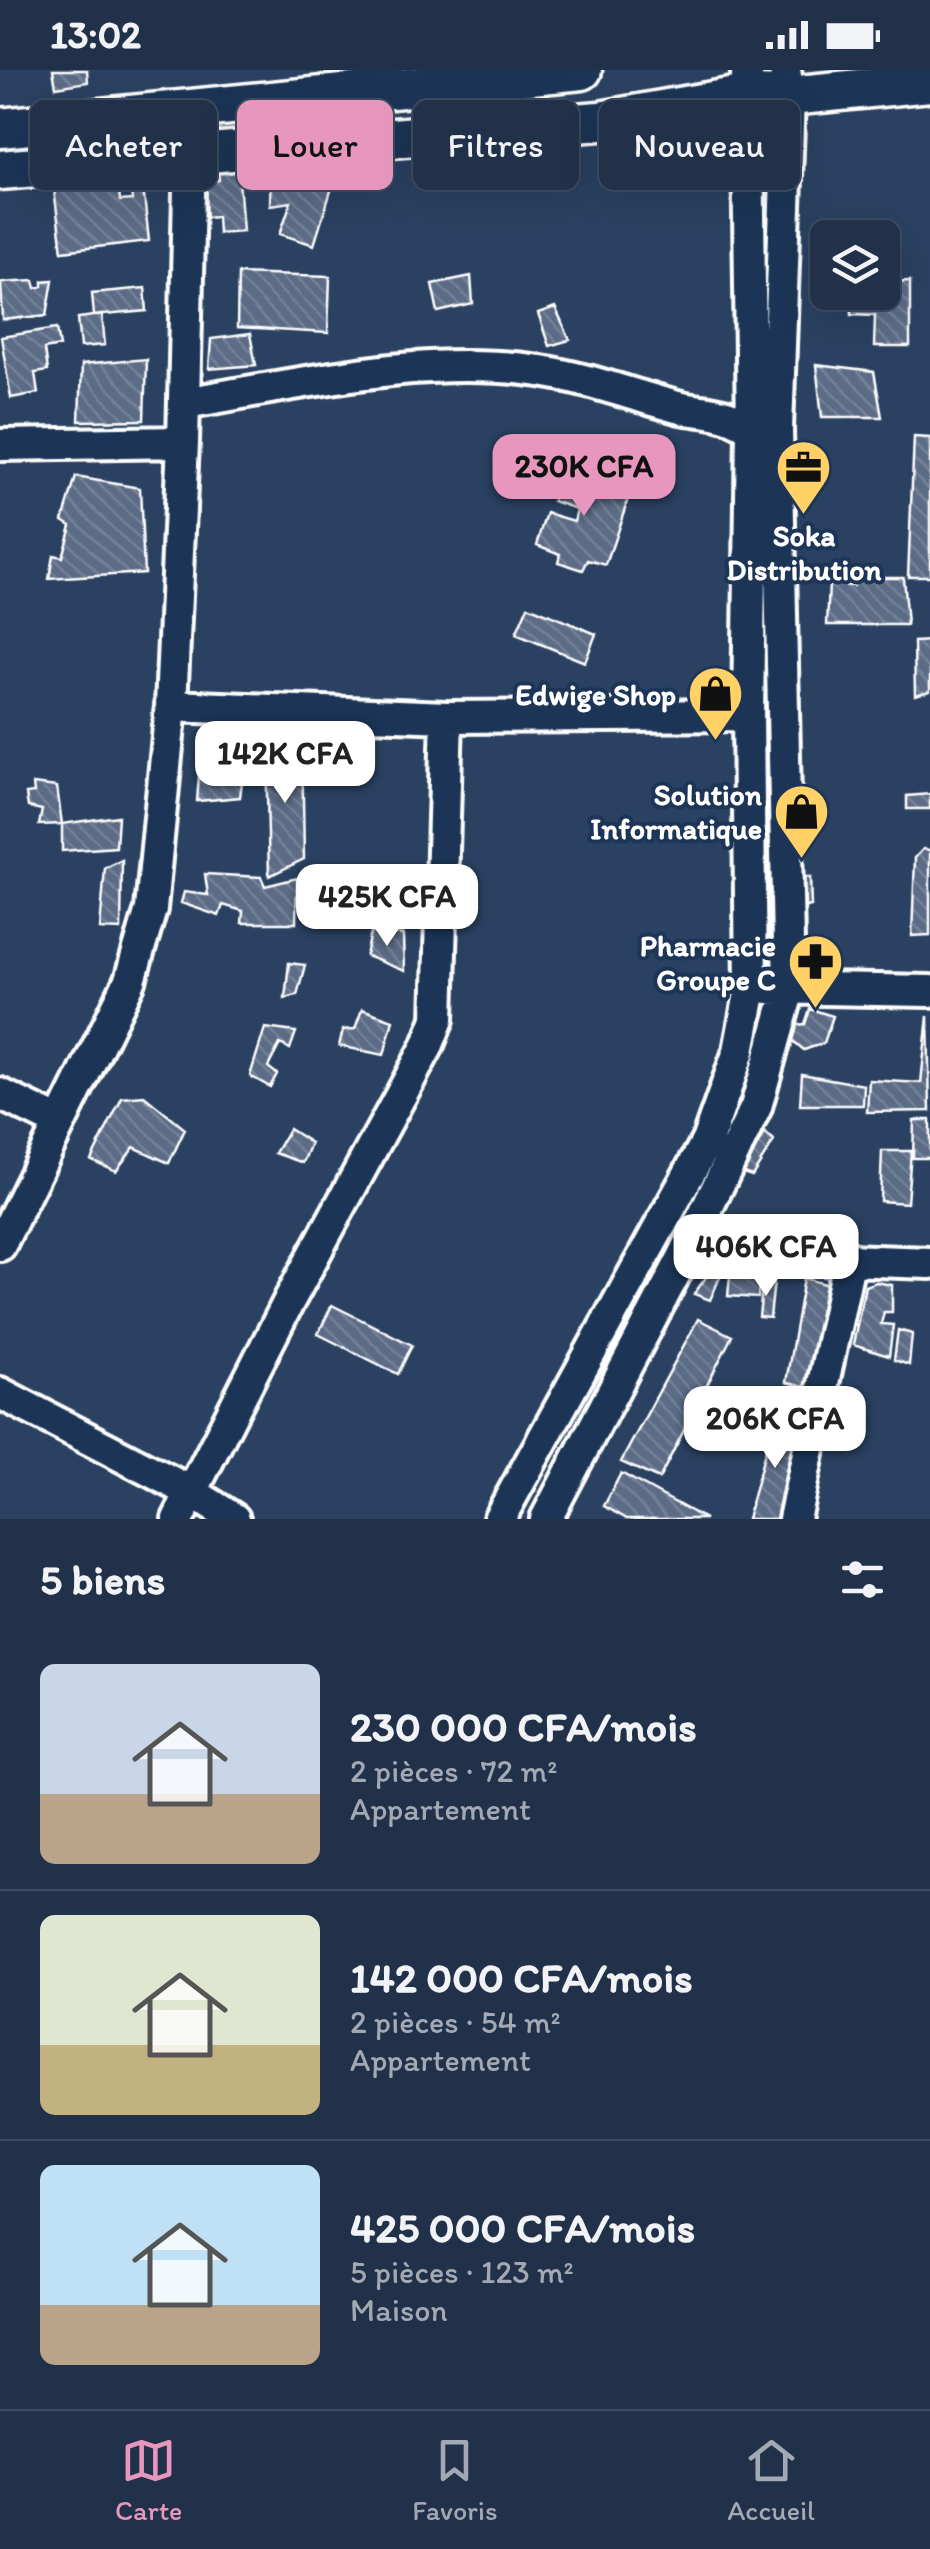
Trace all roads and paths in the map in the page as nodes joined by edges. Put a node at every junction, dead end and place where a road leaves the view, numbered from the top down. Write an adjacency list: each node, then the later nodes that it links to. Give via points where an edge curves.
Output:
1 (582, 70): 2 (main road)
2 (534, 74): 6 (main road)
3 (747, 82): 5 (main road); 9 (main road, via 600,121); 14 (street)
4 (930, 82): 5 (main road)
5 (787, 83): 14 (street)
6 (217, 107)
7 (30, 125): 8 (main road)
8 (0, 128)
9 (217, 154)
10 (30, 168): 11 (main road)
11 (0, 170)
12 (190, 190): 13 (street)
13 (184, 403): 14 (street, via 395,368 490,366 554,374 683,408); 15 (street)
14 (757, 414): 18 (street); 21 (street)
15 (183, 442): 16 (street); 17 (street)
16 (0, 445)
17 (171, 706): 19 (street); 24 (street, via 145,933 130,981)
18 (748, 714): 19 (street); 20 (street)
19 (446, 717): 30 (street, via 438,1019)
20 (752, 988): 21 (street); 32 (street, via 707,1141)
21 (788, 989): 22 (street); 26 (street, via 756,1107)
22 (930, 990)
23 (0, 1094): 24 (street)
24 (60, 1123): 25 (street)
25 (0, 1245)
26 (684, 1254): 27 (street); 33 (street)
27 (850, 1258): 28 (street); 34 (street)
28 (930, 1263)
29 (0, 1392): 30 (street)
30 (185, 1506): 31 (street)
31 (234, 1519)
32 (499, 1519)
33 (546, 1519)
34 (794, 1519)

